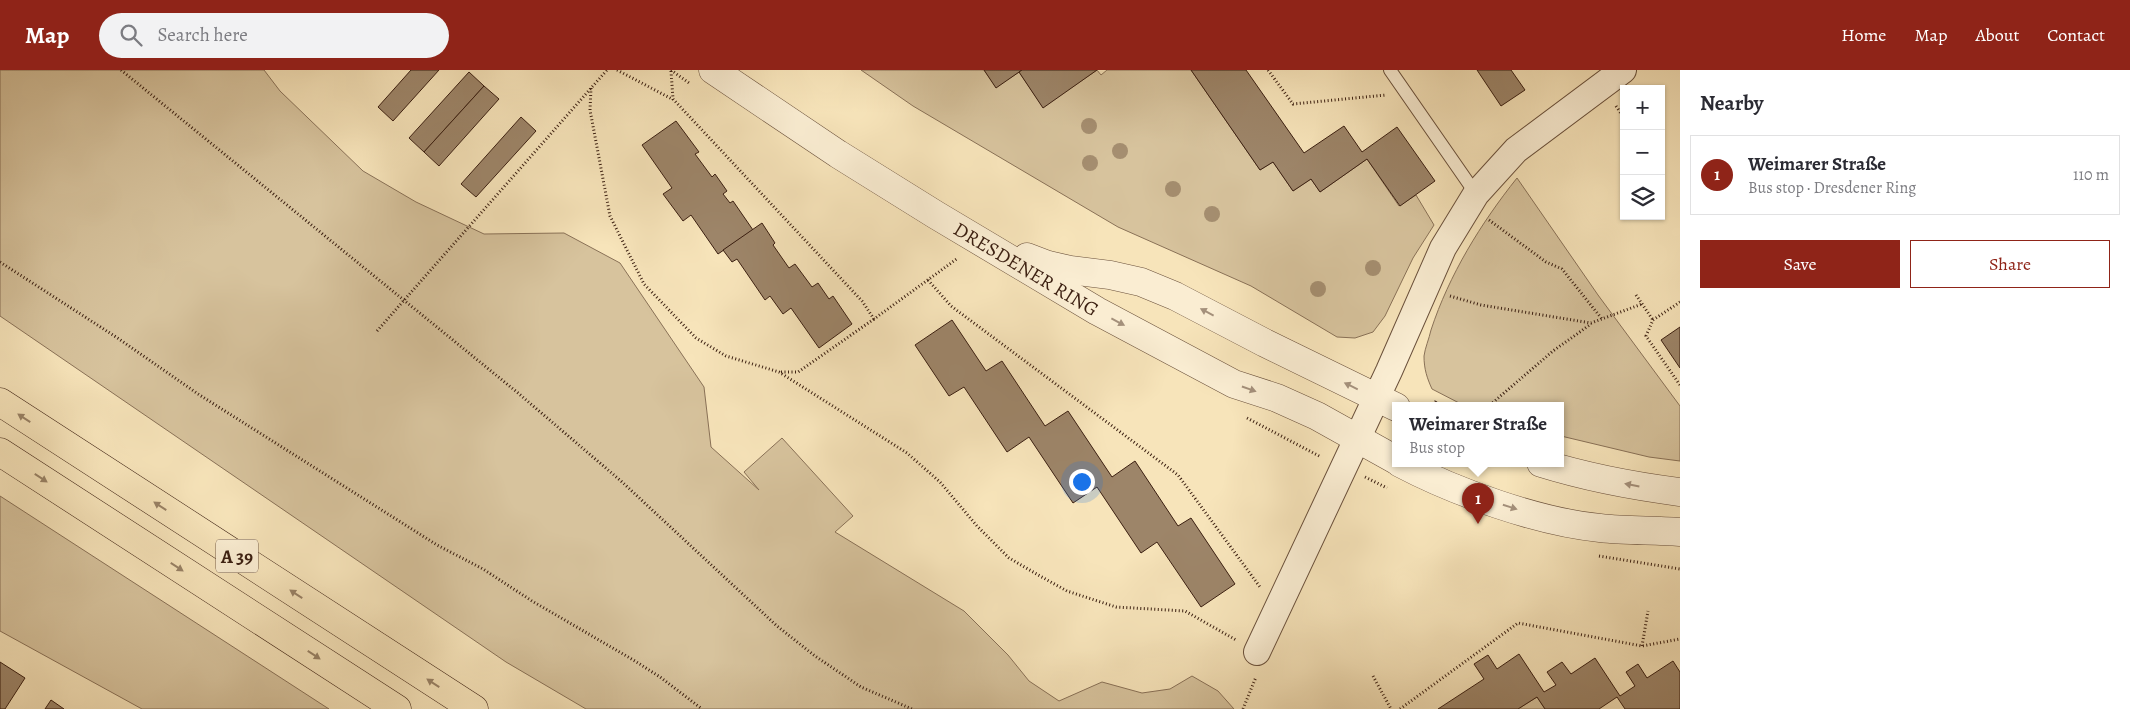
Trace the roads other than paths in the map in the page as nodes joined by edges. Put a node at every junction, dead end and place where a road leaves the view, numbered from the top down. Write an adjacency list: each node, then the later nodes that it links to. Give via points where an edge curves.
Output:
1 (713, 70): 8 (street, DRESDENER RING, one-way to 8, via 855,164 1097,311 1234,384 1293,405)
2 (736, 70): 7 (street, DRESDENER RING, one-way to 2, via 1175,296 1141,282 1070,270 1026,257 812,123)
3 (1390, 70): 5 (lane)
4 (1623, 70): 5 (street, via 1516,150)
5 (1480, 205): 7 (street, via 1443,248)
6 (0, 402): 17 (highway, A 39, one-way to 6)
7 (1386, 403): 8 (street)
8 (1356, 439): 10 (street, DRESDENER RING); 15 (street)
9 (0, 452): 16 (highway, A 39, one-way to 16)
10 (1392, 458)
11 (1410, 467): 14 (street, one-way to 14, via 1491,501 1542,517 1599,528)
12 (1556, 467): 13 (street, one-way to 12)
13 (1680, 492)
14 (1680, 532)
15 (1256, 652)
16 (397, 709)
17 (474, 709)

